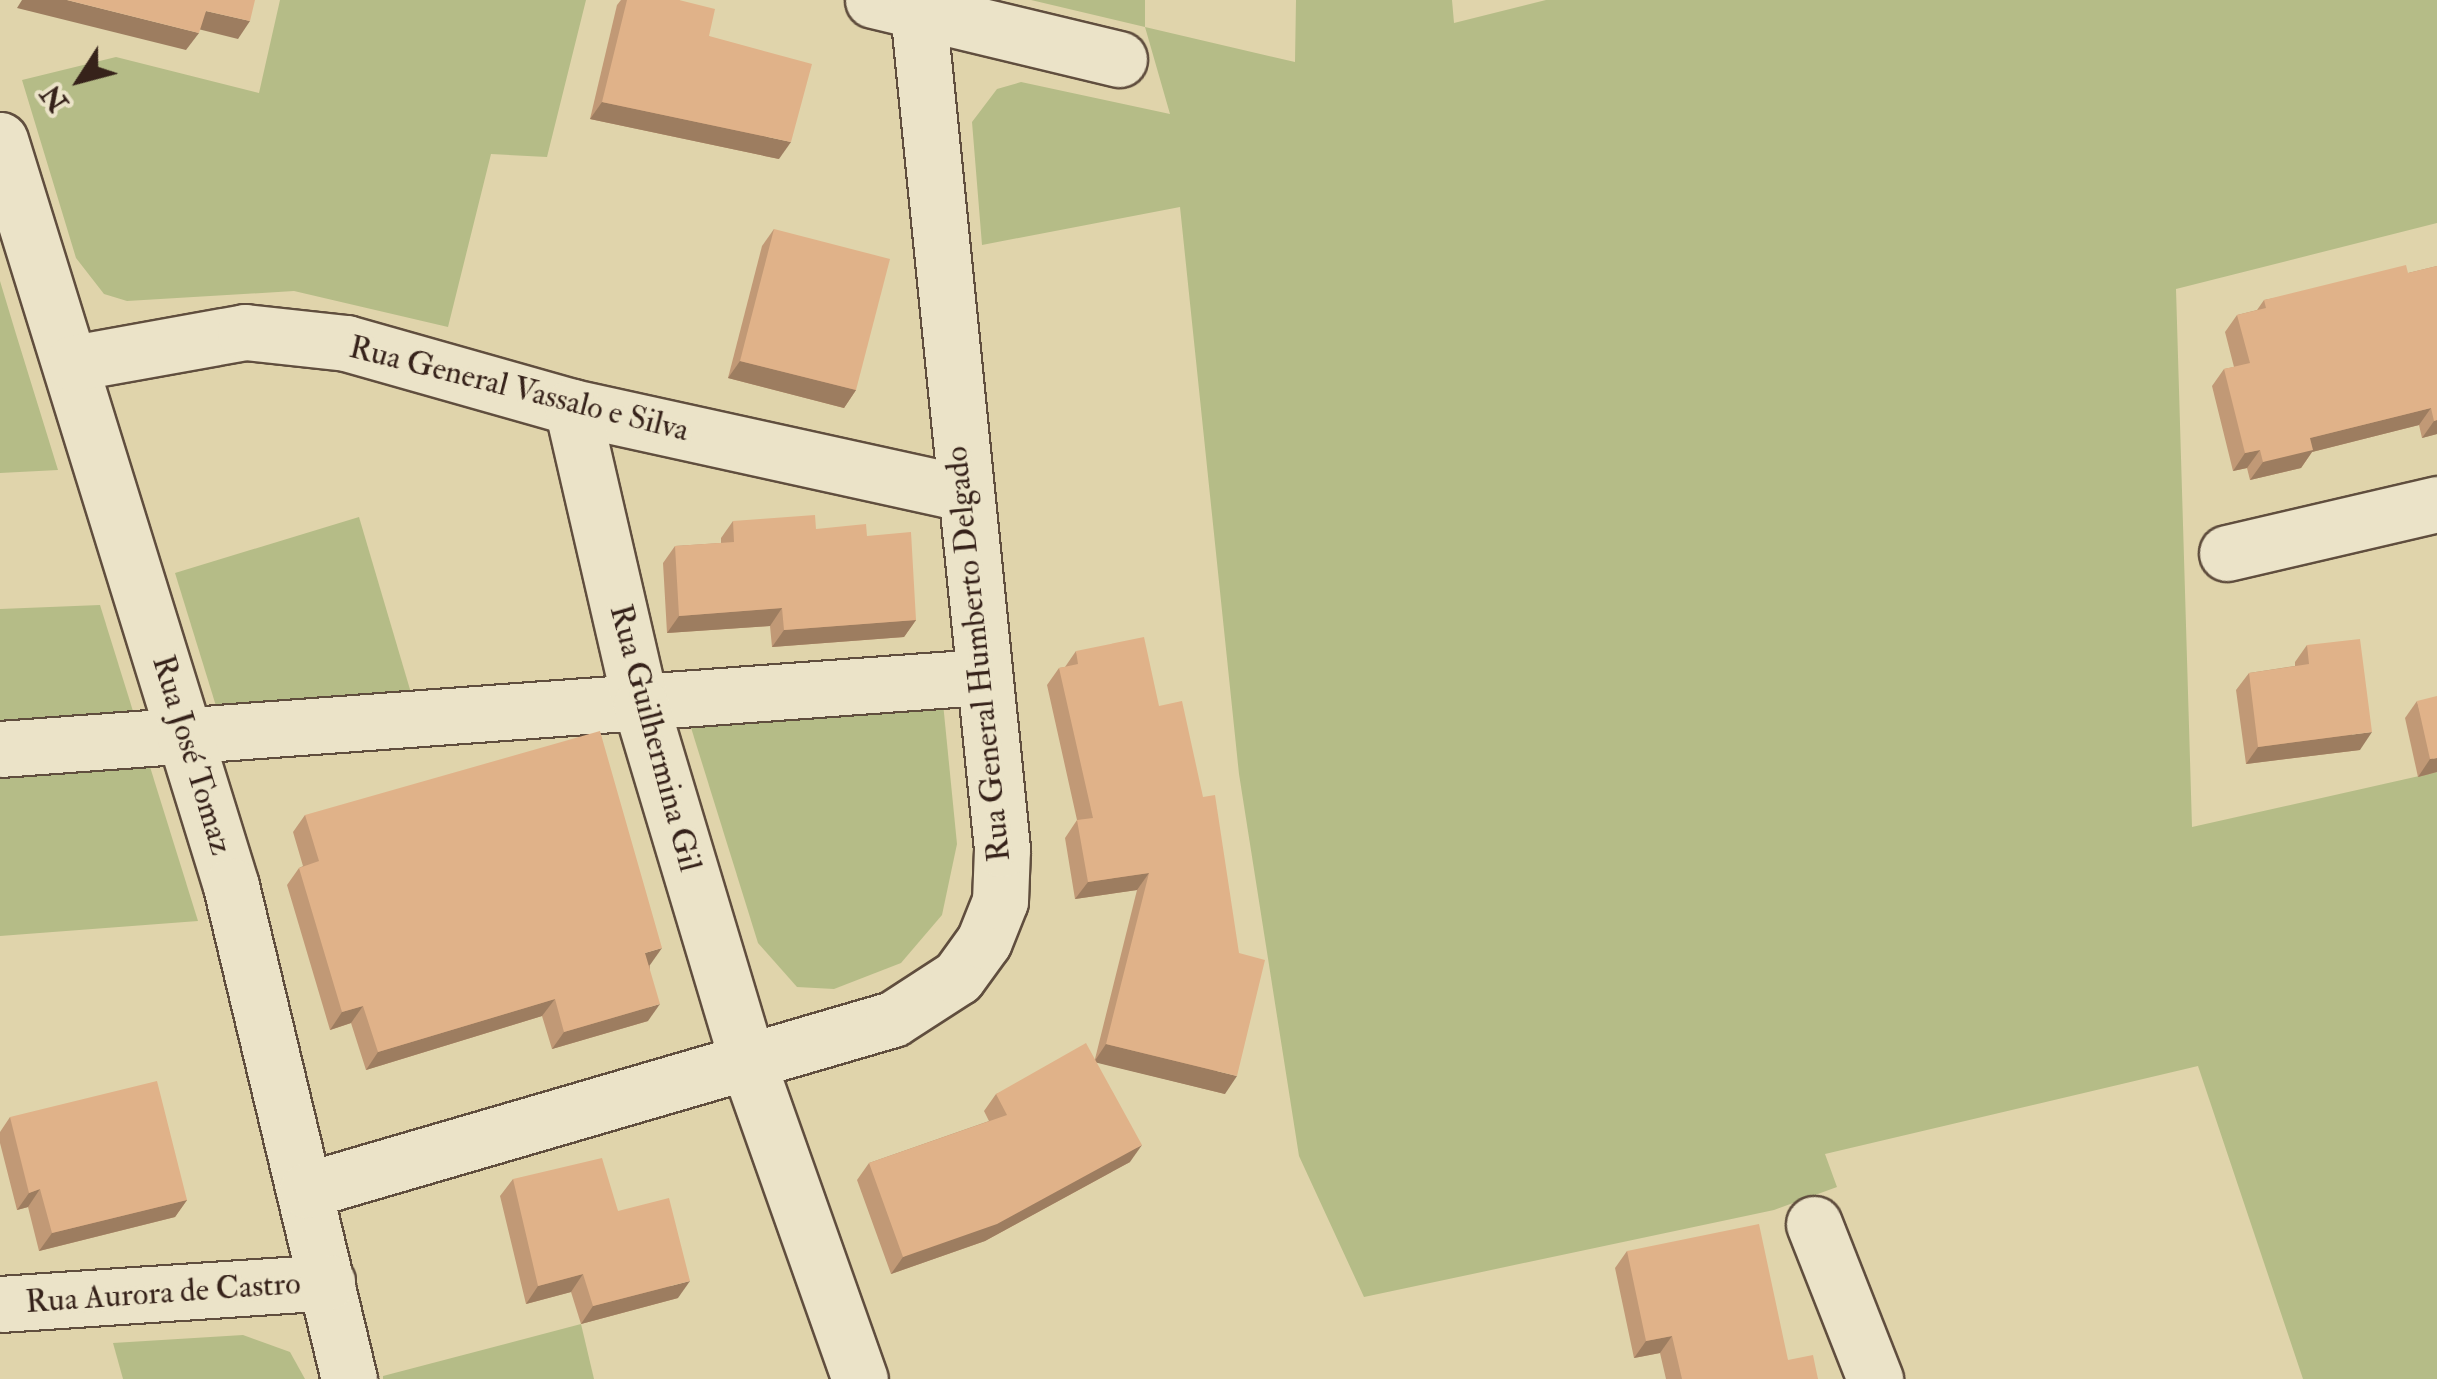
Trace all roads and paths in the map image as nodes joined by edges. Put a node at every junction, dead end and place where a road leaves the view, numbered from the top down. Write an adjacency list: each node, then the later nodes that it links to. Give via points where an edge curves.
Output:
1 (903, 4): 2 (street); 6 (street, Rua General Humberto Delgado)
2 (1119, 60)
3 (4, 163): 4 (street, Rua José Tomaz)
4 (73, 363): 5 (street, Rua General Vassalo e Silva, via 245,332 346,343); 11 (street, Rua José Tomaz)
5 (572, 407): 6 (street, Rua General Vassalo e Silva); 10 (street, Rua Guilhermina Gil)
6 (962, 493): 9 (street, Rua General Humberto Delgado)
7 (2437, 504): 8 (street)
8 (2227, 553)
9 (981, 677): 10 (street); 13 (street, Rua General Humberto Delgado, via 1002,849 1000,902 984,941 930,1001)
10 (641, 706): 11 (street); 13 (street, Rua Guilhermina Gil)
11 (186, 734): 12 (street); 14 (street, Rua José Tomaz)
12 (0, 749)
13 (750, 1066): 14 (street, Rua General Humberto Delgado); 19 (street)
14 (307, 1190): 16 (street, Rua José Tomaz)
15 (1814, 1224): 20 (street)
16 (327, 1282): 17 (street, Rua Aurora de Castro); 18 (street, Rua José Tomaz)
17 (0, 1304)
18 (349, 1379)
19 (860, 1379)
20 (1876, 1379)

